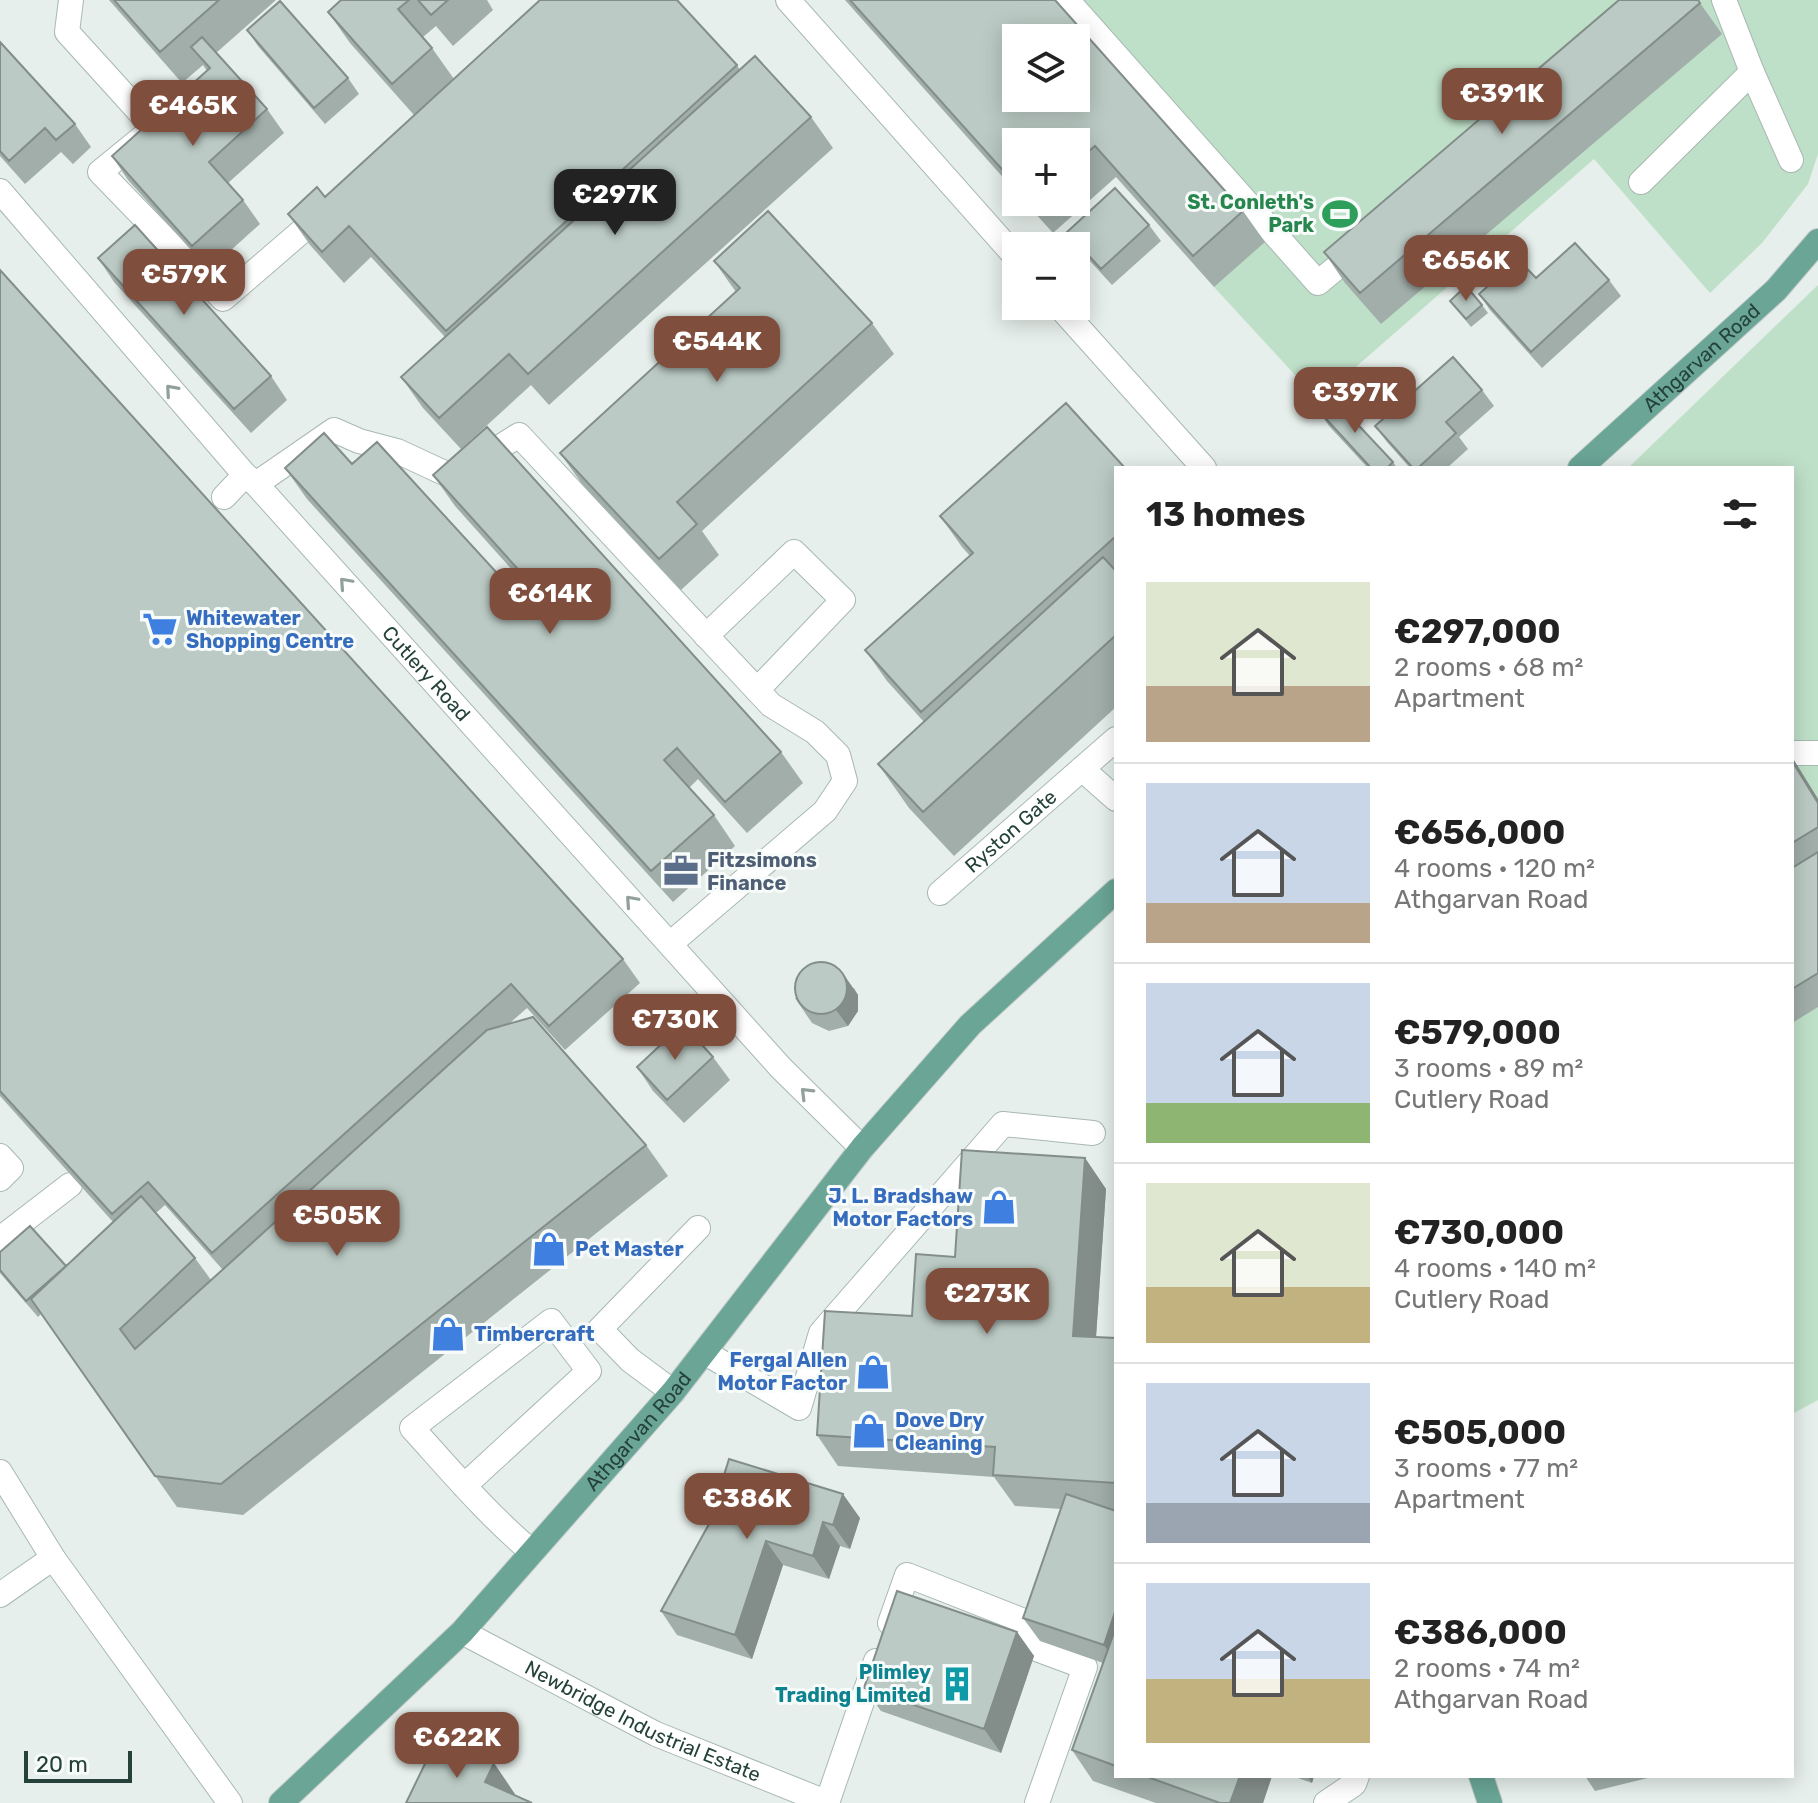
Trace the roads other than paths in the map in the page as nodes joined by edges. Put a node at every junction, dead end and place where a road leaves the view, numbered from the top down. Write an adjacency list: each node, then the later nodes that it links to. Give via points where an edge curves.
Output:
1 (71, 0): 9 (street, via 67,32 154,128 100,172 223,299)
2 (788, 0): 11 (street)
3 (1067, 0): 10 (street, via 1318,283)
4 (1724, 0): 5 (street)
5 (1752, 72): 6 (street); 7 (street)
6 (1791, 160)
7 (1641, 182)
8 (0, 191): 16 (street, Cutlery Road, one-way to 8)
9 (344, 195)
10 (1378, 233)
11 (1002, 241)
12 (1818, 241): 15 (main road, Athgarvan Road, via 1776,290)
13 (1072, 320): 14 (street)
14 (1202, 466)
15 (1582, 466)
16 (251, 479): 17 (street); 18 (street, via 334,430 453,477 519,435); 27 (street, Cutlery Road, one-way to 16)
17 (224, 497)
18 (706, 636): 19 (street); 19 (street, via 794,552 843,600)
19 (757, 690): 27 (street, via 838,755 845,781 825,811)
20 (1114, 741): 23 (street, Ryston Gate)
21 (1794, 753): 22 (street)
22 (1818, 753)
23 (1082, 769): 24 (street); 25 (street, Ryston Gate)
24 (1114, 797)
25 (940, 893)
26 (1112, 904): 29 (main road, Athgarvan Road, via 970,1025)
27 (670, 944): 29 (street, Cutlery Road, one-way to 27, via 781,1068)
28 (1093, 1133): 36 (street, via 1003,1124 821,1333 799,1408)
29 (862, 1148): 36 (main road, Athgarvan Road)
30 (0, 1156): 31 (street, via 11,1168)
31 (0, 1179)
32 (70, 1185): 34 (street)
33 (698, 1228): 35 (street, via 600,1329)
34 (0, 1239)
35 (614, 1344): 37 (street); 38 (street)
36 (704, 1352): 38 (main road, Athgarvan Road)
37 (589, 1371): 40 (street); 40 (street, via 551,1321 412,1428)
38 (673, 1392): 41 (main road, Athgarvan Road)
39 (0, 1472): 42 (street)
40 (464, 1486): 41 (street)
41 (532, 1552): 44 (main road, Athgarvan Road)
42 (53, 1558): 43 (street); 47 (street)
43 (0, 1595)
44 (462, 1632): 48 (main road, Athgarvan Road); 49 (street, Newbridge Industrial Estate, via 656,1734)
45 (1356, 1778): 51 (street)
46 (1482, 1778): 52 (main road)
47 (230, 1803)
48 (281, 1803)
49 (828, 1803): 50 (street, via 907,1575 1029,1623 1023,1644 1085,1667)
50 (1037, 1803)
51 (1326, 1803)
52 (1490, 1803)

